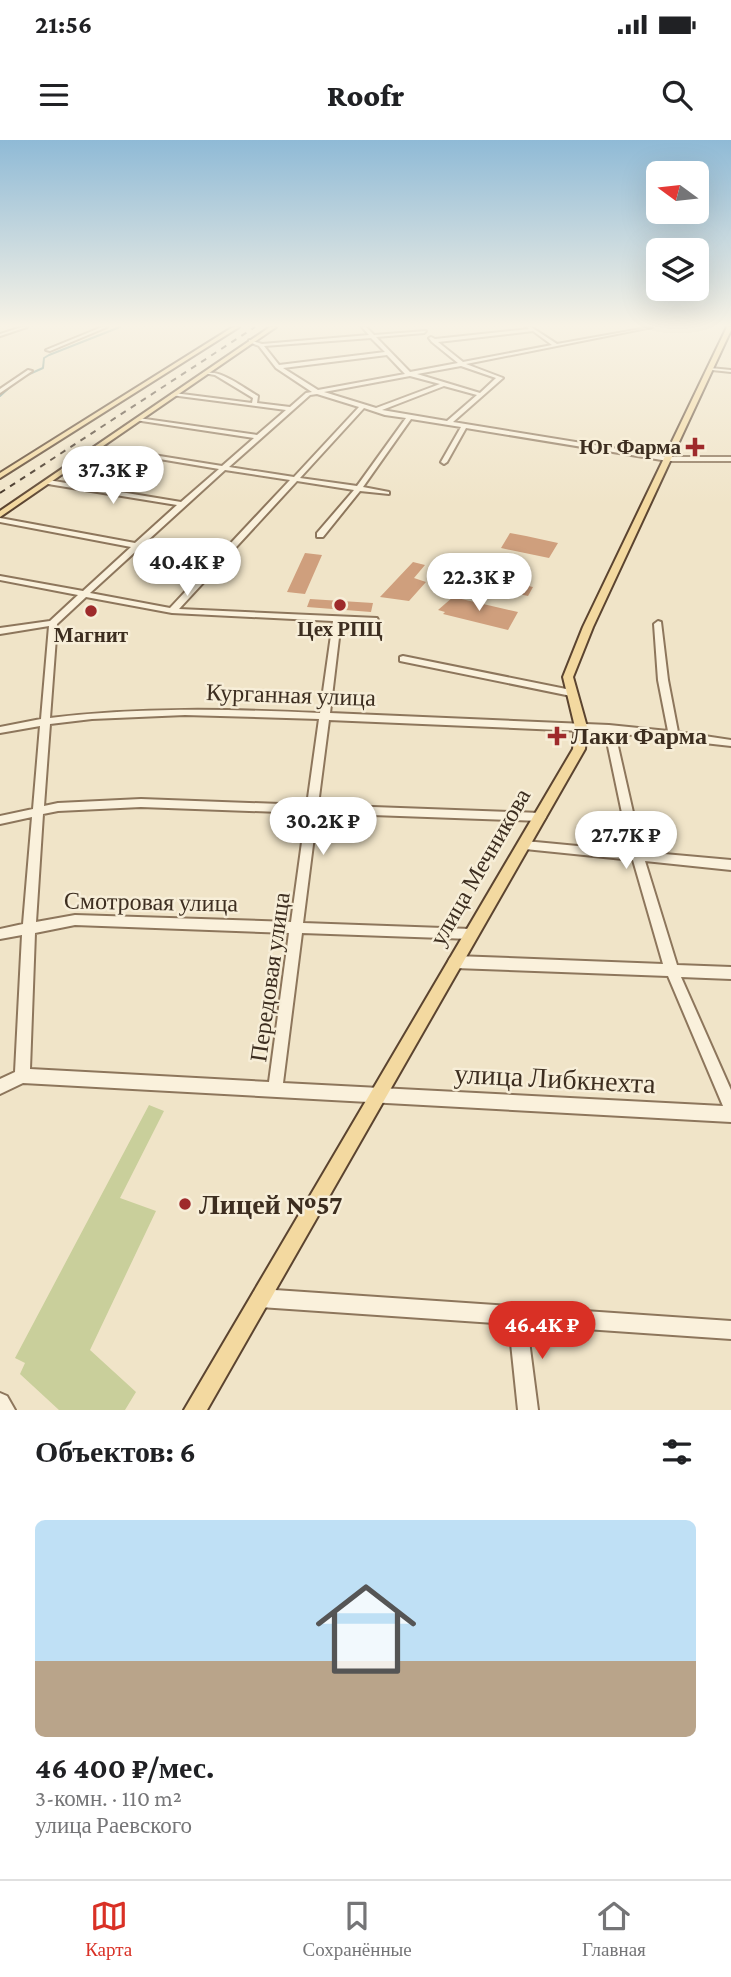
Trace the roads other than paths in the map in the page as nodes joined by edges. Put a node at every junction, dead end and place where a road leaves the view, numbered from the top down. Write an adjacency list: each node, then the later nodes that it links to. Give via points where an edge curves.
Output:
1 (142, 386): 27 (main road)
2 (187, 386): 11 (main road)
3 (237, 386): 13 (street, via 256,397)
4 (307, 386): 10 (street)
5 (338, 386): 10 (street)
6 (439, 386): 16 (street)
7 (447, 386): 12 (street)
8 (491, 386): 12 (street)
9 (704, 386): 23 (main road)
10 (314, 391): 14 (street); 15 (street)
11 (174, 395): 13 (street); 18 (main road)
12 (482, 395): 19 (street)
13 (254, 404): 15 (street)
14 (362, 407): 16 (street); 28 (street)
15 (290, 409): 21 (street)
16 (377, 410): 17 (street)
17 (410, 417): 19 (street); 30 (street)
18 (138, 420): 21 (street); 22 (main road)
19 (449, 424): 20 (street)
20 (464, 426): 23 (street); 25 (street)
21 (258, 436): 26 (street)
22 (97, 448): 26 (street); 29 (main road)
23 (668, 459): 24 (street); 46 (main road, via 588,627 568,677)
24 (731, 459)
25 (444, 461)
26 (223, 468): 28 (street); 32 (street)
27 (0, 476)
28 (295, 479): 30 (street); 39 (street)
29 (48, 482): 32 (street); 33 (main road)
30 (359, 488): 31 (street); 35 (street)
31 (387, 493)
32 (182, 504): 36 (street)
33 (0, 515)
34 (0, 520): 36 (street)
35 (320, 535)
36 (139, 546): 38 (street)
37 (0, 578): 38 (street)
38 (84, 595): 39 (street); 42 (street)
39 (172, 611): 40 (street)
40 (337, 620): 41 (street); 47 (street, Передовая улица)
41 (374, 620)
42 (53, 623): 44 (street); 48 (street)
43 (658, 624): 52 (street)
44 (0, 631)
45 (403, 659): 46 (street)
46 (571, 693): 49 (main road)
47 (324, 716): 48 (street, Курганная улица, via 175,712); 49 (street, Курганная улица); 54 (street, Передовая улица)
48 (46, 722): 51 (street, Курганная улица); 55 (street)
49 (582, 727): 50 (street, Курганная улица); 56 (main road, улица Мечникова, via 579,749)
50 (609, 728): 52 (street, Курганная улица); 59 (street)
51 (0, 730)
52 (673, 734): 53 (street, Курганная улица)
53 (731, 743)
54 (313, 808): 55 (street, via 142,803); 56 (street); 62 (street, Передовая улица)
55 (41, 810): 57 (street); 61 (street)
56 (540, 817): 58 (main road, улица Мечникова)
57 (0, 820)
58 (525, 845): 59 (street); 64 (main road, улица Мечникова)
59 (637, 855): 60 (street); 66 (street)
60 (731, 864)
61 (29, 926): 62 (street, Смотровая улица, via 75,920); 63 (street, Смотровая улица); 68 (street)
62 (298, 927): 64 (street, Смотровая улица); 70 (street, Передовая улица)
63 (0, 934)
64 (471, 934): 65 (main road, улица Мечникова)
65 (455, 962): 66 (street); 71 (main road, улица Мечникова)
66 (672, 971): 67 (street); 72 (street)
67 (731, 973)
68 (22, 1076): 69 (street); 70 (street, улица Либкнехта)
69 (0, 1087)
70 (275, 1090): 71 (street, улица Либкнехта)
71 (376, 1094): 73 (street, улица Либкнехта); 74 (main road, улица Мечникова)
72 (731, 1107)
73 (731, 1114)
74 (260, 1298): 75 (street); 79 (main road, улица Мечникова)
75 (517, 1317): 76 (street); 80 (street)
76 (731, 1330)
77 (0, 1403): 78 (street)
78 (5, 1410)
79 (195, 1410)
80 (528, 1410)

